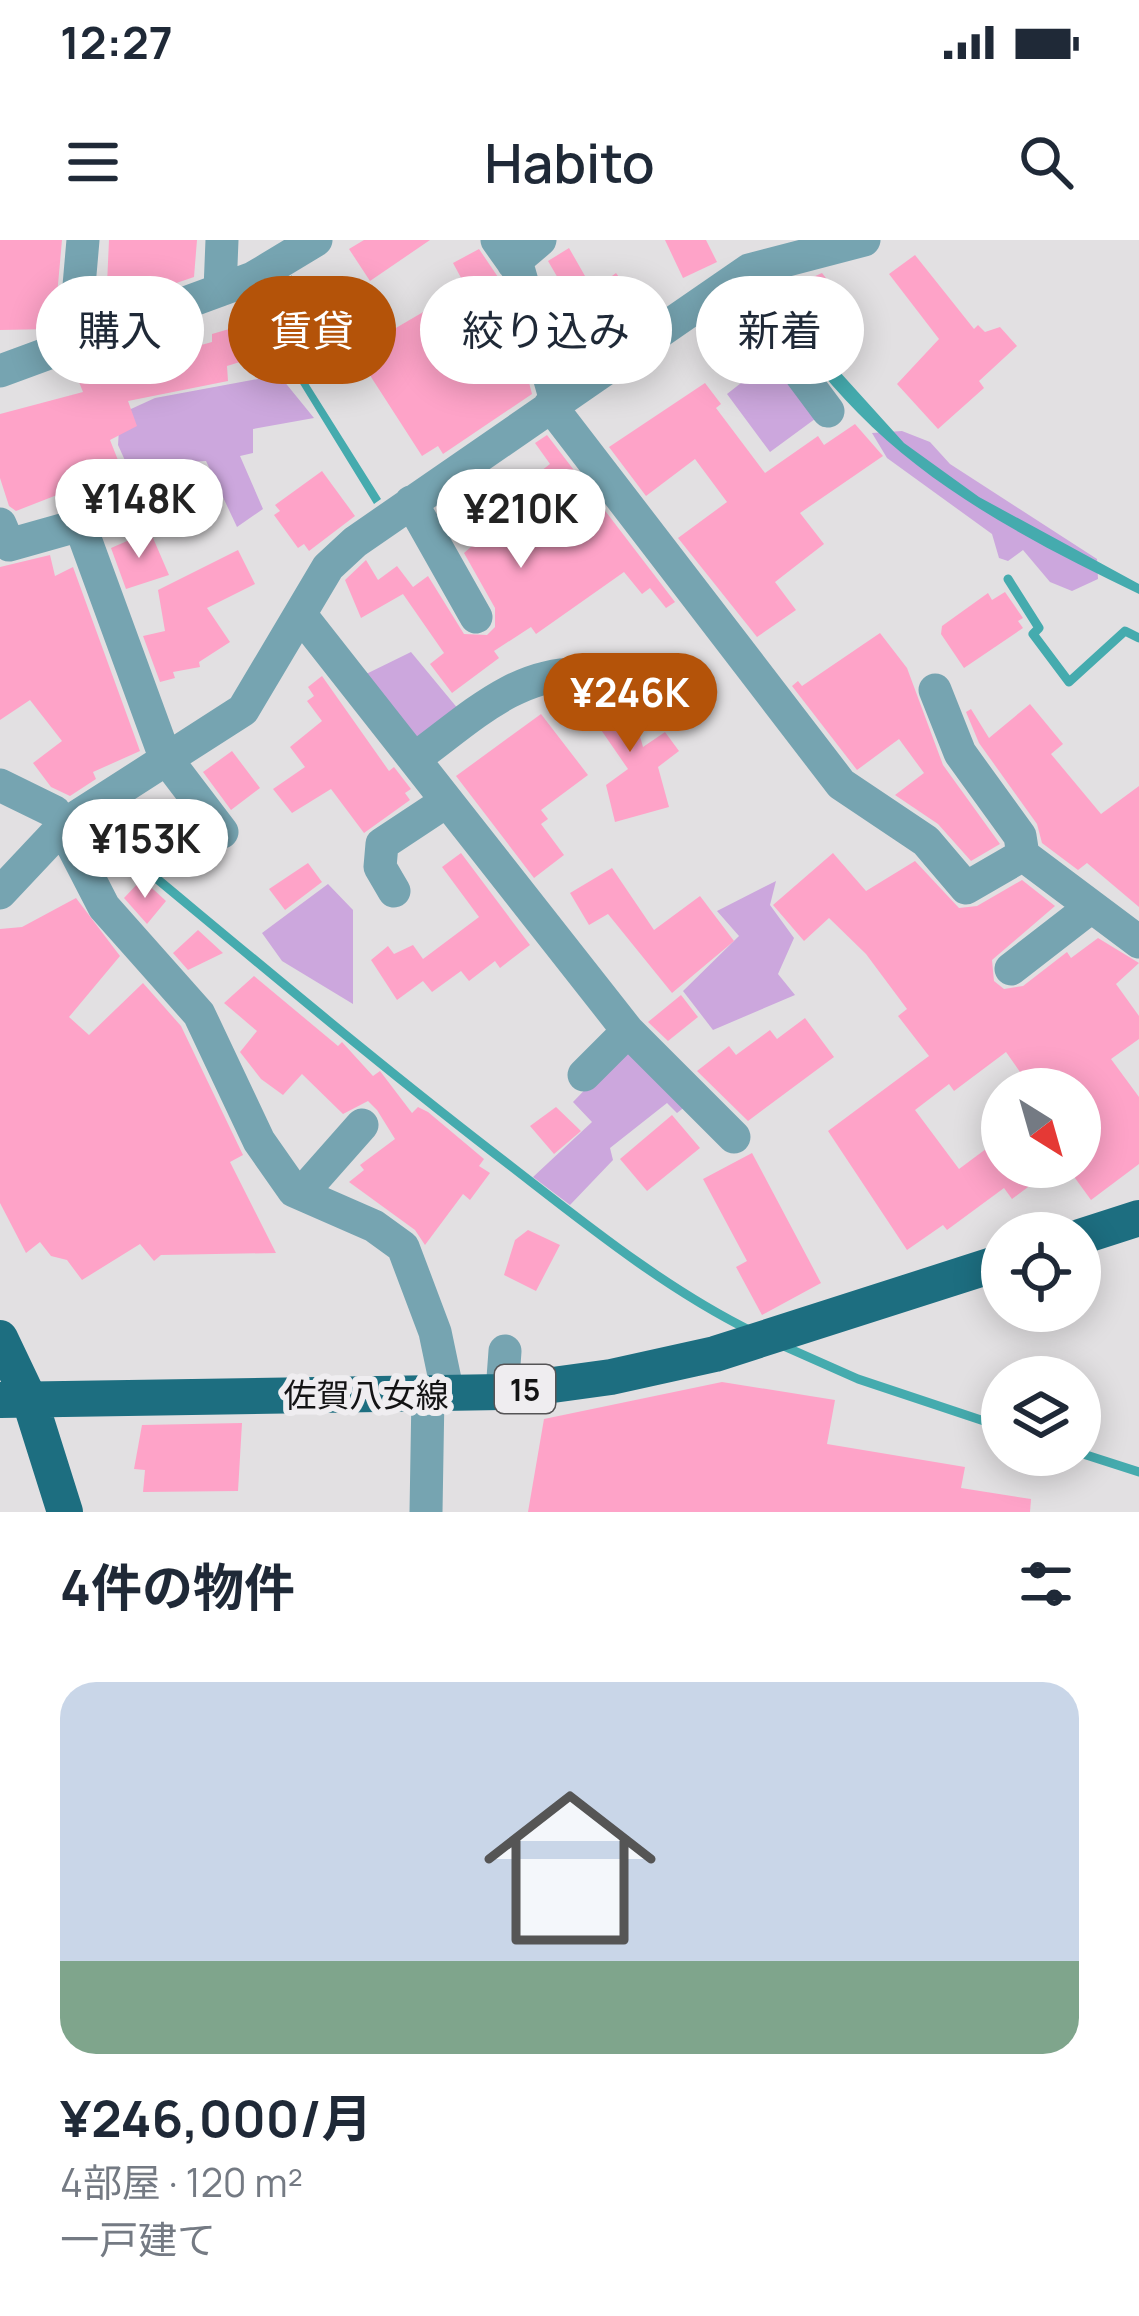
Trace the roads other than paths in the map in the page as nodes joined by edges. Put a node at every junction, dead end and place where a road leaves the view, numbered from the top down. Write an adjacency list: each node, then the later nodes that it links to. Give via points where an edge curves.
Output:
1 (83, 240): 8 (street)
2 (222, 240): 9 (street)
3 (316, 240): 9 (street)
4 (540, 240): 6 (street)
5 (864, 240): 7 (street)
6 (505, 251): 13 (street)
7 (739, 264): 13 (street); 14 (street)
8 (80, 276)
9 (220, 290): 10 (street)
10 (204, 296)
11 (36, 357): 12 (street)
12 (0, 371)
13 (553, 403): 15 (street); 27 (street, via 842,784 926,841 966,888)
14 (828, 411)
15 (411, 502): 17 (street, via 328,567); 18 (street)
16 (0, 524): 21 (street, via 8,544 80,525)
17 (300, 614): 21 (street, via 243,710); 22 (street)
18 (476, 617)
19 (582, 674): 22 (street, via 547,672 517,685)
20 (935, 690): 27 (street, via 960,753 1020,836)
21 (165, 757): 25 (street); 26 (street)
22 (414, 759): 24 (street)
23 (0, 784): 25 (street, via 55,812)
24 (447, 801): 28 (street, via 382,844 380,868); 33 (street)
25 (64, 825): 29 (street); 37 (street, via 104,907 199,1014 260,1141)
26 (222, 832)
27 (1023, 855): 30 (street)
28 (394, 891)
29 (0, 892)
30 (1091, 907): 31 (street); 32 (street)
31 (1139, 942)
32 (1011, 969)
33 (628, 1031): 34 (street); 36 (street)
34 (584, 1075)
35 (362, 1125): 37 (street)
36 (734, 1137)
37 (301, 1194): 44 (street, via 403,1246 435,1332)
38 (1139, 1218): 39 (main road)
39 (1101, 1230)
40 (981, 1269): 43 (main road, 佐賀八女線 / 15, via 715,1354)
41 (0, 1338): 45 (main road)
42 (506, 1351): 43 (street)
43 (502, 1392): 44 (main road, 佐賀八女線 / 15)
44 (438, 1394): 45 (main road, 佐賀八女線 / 15); 47 (street)
45 (15, 1401): 46 (main road)
46 (65, 1512)
47 (426, 1512)

